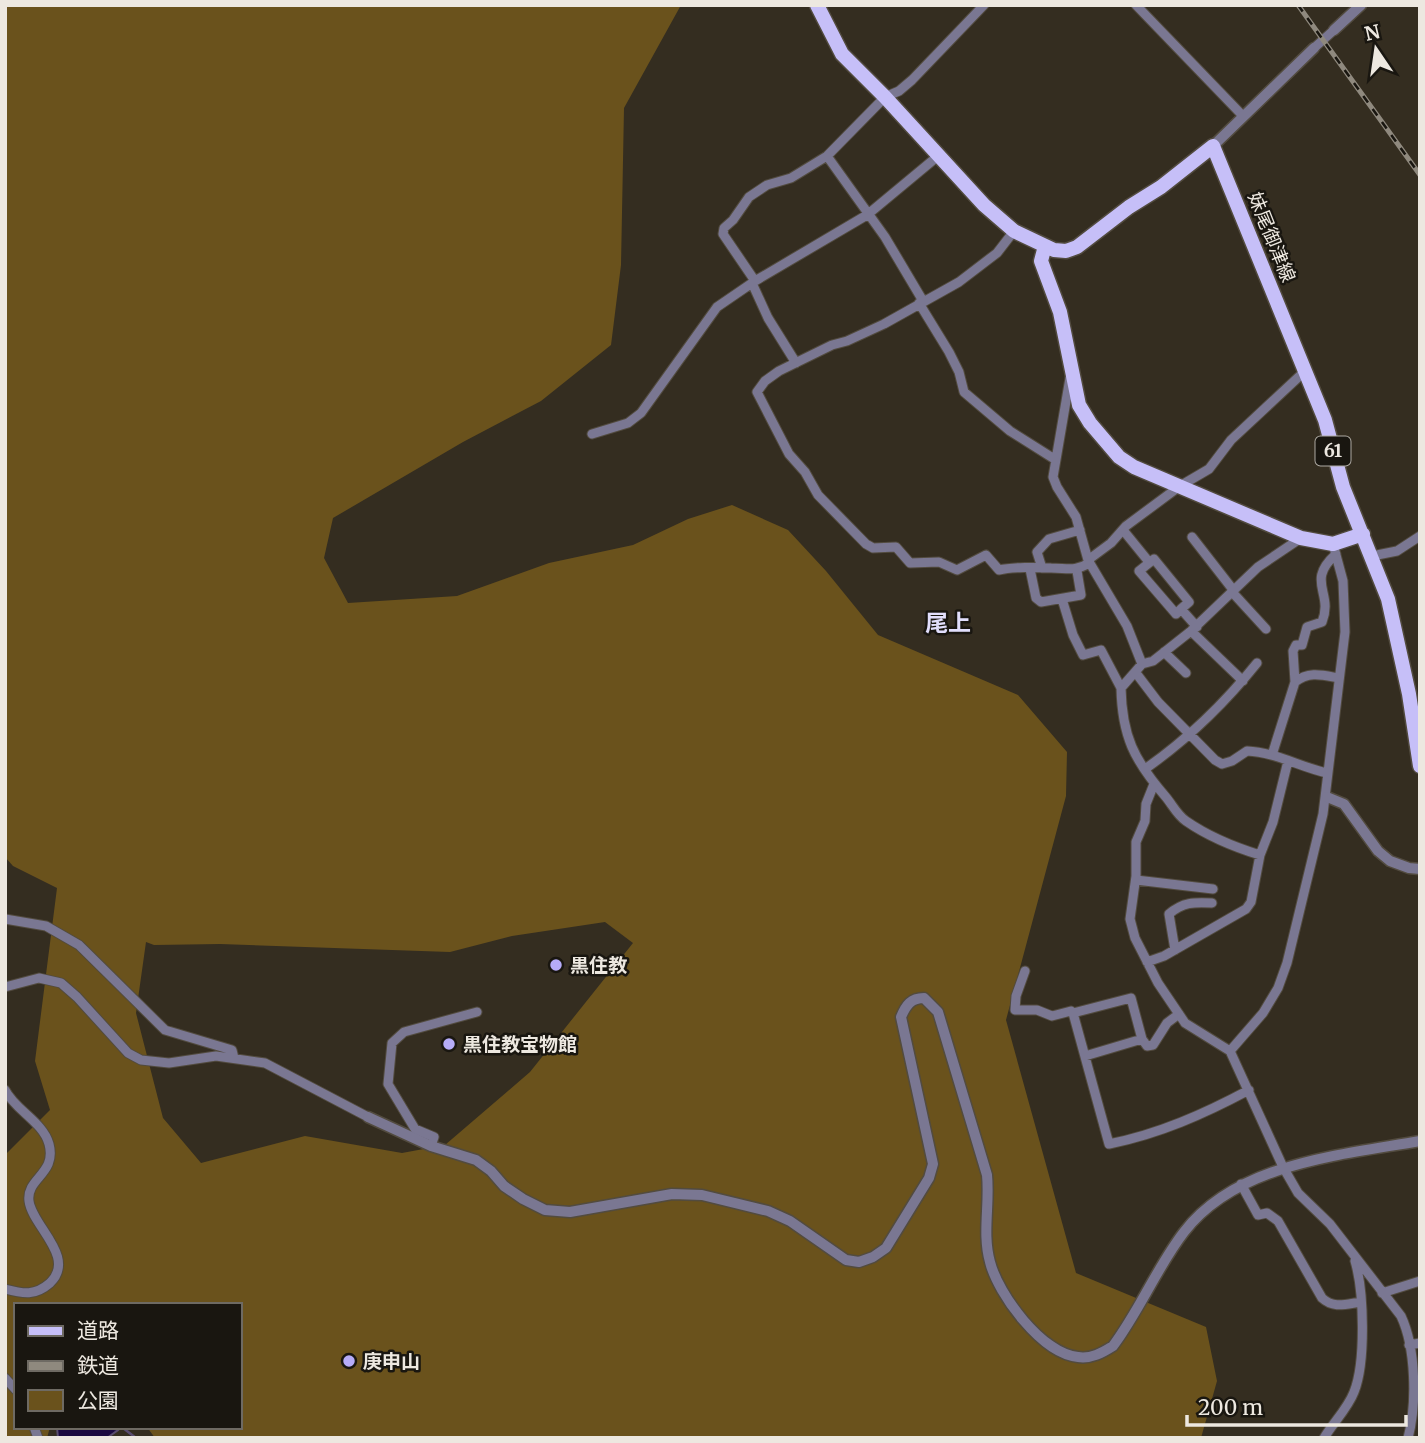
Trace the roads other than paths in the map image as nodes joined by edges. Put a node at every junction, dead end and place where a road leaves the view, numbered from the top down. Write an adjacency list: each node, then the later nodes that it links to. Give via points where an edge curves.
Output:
1 (817, 5): 7 (main road, via 842,54)
2 (984, 5): 7 (street, via 905,87)
3 (1136, 5): 8 (street)
4 (1361, 5): 5 (street)
5 (1334, 30): 6 (street)
6 (1314, 48): 8 (street)
7 (885, 97): 10 (street); 11 (main road)
8 (1243, 116): 9 (street)
9 (1213, 146): 14 (main road, via 1077,247 1066,251); 18 (main road, 妹尾御津線 / 61)
10 (827, 156): 12 (street); 15 (street, via 791,178 760,189 724,228 723,234)
11 (938, 156): 12 (street); 13 (main road)
12 (867, 215): 15 (street); 16 (street)
13 (1014, 231): 14 (main road); 16 (street, via 988,261)
14 (1045, 246): 19 (main road, via 1041,261 1060,312)
15 (754, 282): 17 (street, via 768,318); 20 (street, via 717,307 641,413 628,423)
16 (921, 302): 17 (street, via 884,324); 21 (street, via 959,372 964,392 1010,431)
17 (796, 363): 34 (street, via 768,378 757,392 789,454 818,495 866,544 896,547 916,564 939,562 960,570 986,555 999,570)
18 (1305, 371): 22 (street, via 1231,440 1209,469); 25 (main road, 妹尾御津線 / 61)
19 (1071, 373): 21 (street); 22 (main road, via 1083,413 1119,457)
20 (592, 434)
21 (1056, 460): 23 (street, via 1053,477)
22 (1180, 486): 24 (street); 28 (main road)
23 (1080, 530): 31 (street); 33 (street, via 1049,539 1037,552)
24 (1123, 530): 31 (street); 32 (street)
25 (1363, 534): 29 (main road); 30 (main road, 妹尾御津線 / 61)
26 (1420, 536): 30 (street, via 1397,551)
27 (1192, 537): 36 (street)
28 (1301, 538): 29 (main road); 36 (street, via 1258,567)
29 (1334, 549): 45 (street, via 1345,601); 47 (street, via 1320,574 1325,600 1322,622 1307,627 1302,645 1293,651)
30 (1372, 556): 52 (main road, 妹尾御津線 / 61, via 1399,645)
31 (1089, 562): 35 (street); 43 (street, via 1127,626)
32 (1149, 562): 38 (street, via 1154,559 1189,602); 38 (street, via 1139,571 1176,614)
33 (1042, 568): 34 (street); 35 (street)
34 (1030, 569): 37 (street, via 1037,601)
35 (1077, 571): 37 (street, via 1081,596)
36 (1233, 592): 39 (street); 40 (street)
37 (1062, 599): 48 (street, via 1083,655 1101,650)
38 (1181, 609): 39 (street)
39 (1194, 629): 41 (street); 46 (street)
40 (1266, 629)
41 (1164, 652): 43 (street); 44 (street)
42 (1257, 663): 46 (street)
43 (1139, 668): 48 (street); 49 (street, via 1158,702)
44 (1186, 673)
45 (1339, 678): 47 (street, via 1311,674); 54 (street)
46 (1243, 681): 49 (street)
47 (1295, 682): 50 (street)
48 (1121, 688): 53 (street, via 1129,745)
49 (1191, 734): 50 (street, via 1222,764 1247,751); 53 (street)
50 (1272, 755): 51 (street)
51 (1287, 761): 54 (street); 57 (street)
52 (1420, 766)
53 (1145, 769): 55 (street)
54 (1328, 773): 56 (street)
55 (1154, 784): 57 (street, via 1183,819 1233,847); 59 (street, via 1136,842)
56 (1326, 797): 58 (street, via 1344,804 1390,861); 71 (street, via 1278,988)
57 (1260, 855): 63 (street, via 1246,909)
58 (1420, 869)
59 (1136, 880): 60 (street); 64 (street, via 1130,919)
60 (1213, 889)
61 (1212, 903): 63 (street, via 1179,905 1169,914)
62 (5, 919): 73 (street, via 47,926 62,934 79,945 164,1030 232,1050)
63 (1175, 950): 64 (street)
64 (1147, 962): 69 (street)
65 (1025, 971): 68 (street, via 1015,1010 1037,1010 1052,1016)
66 (5, 987): 73 (street, via 39,978 61,984 128,1053 141,1060 169,1063)
67 (477, 1012): 78 (street, via 404,1032 392,1043 388,1084 415,1129 434,1137)
68 (1073, 1013): 70 (street, via 1131,998); 72 (street)
69 (1179, 1014): 70 (street, via 1153,1045 1147,1046); 71 (street, via 1185,1023)
70 (1142, 1039): 72 (street)
71 (1230, 1051): 75 (street)
72 (1085, 1056): 75 (street, via 1109,1144 1139,1138 1208,1112)
73 (234, 1058): 76 (street, via 265,1063)
74 (5, 1090): 83 (street, via 48,1140 49,1164 32,1186 29,1201 57,1260 52,1281 36,1292)
75 (1249, 1090): 79 (street)
76 (368, 1117): 78 (street)
77 (1420, 1141): 79 (street)
78 (431, 1146): 80 (street, via 476,1160 504,1186 545,1210 570,1212 672,1194 702,1195 768,1211 846,1260 859,1262 886,1248 924,1188 933,1164 901,1017 909,1002 924,998 937,1012 987,1175 986,1240 994,1274 1016,1312 1034,1331 1051,1346 1078,1357 1102,1354 1113,1346 1186,1229)
79 (1283, 1167): 80 (street); 81 (street, via 1298,1193)
80 (1241, 1184): 85 (street, via 1258,1215 1267,1213 1278,1221 1329,1304)
81 (1354, 1256): 84 (street); 85 (street)
82 (1420, 1281): 84 (street)
83 (5, 1289)
84 (1382, 1293): 87 (street, via 1401,1316)
85 (1361, 1302): 89 (street, via 1354,1392)
86 (1420, 1343): 87 (street)
87 (1409, 1345): 88 (street)
88 (1417, 1409): 90 (street)
89 (1324, 1438)
90 (1408, 1438)

